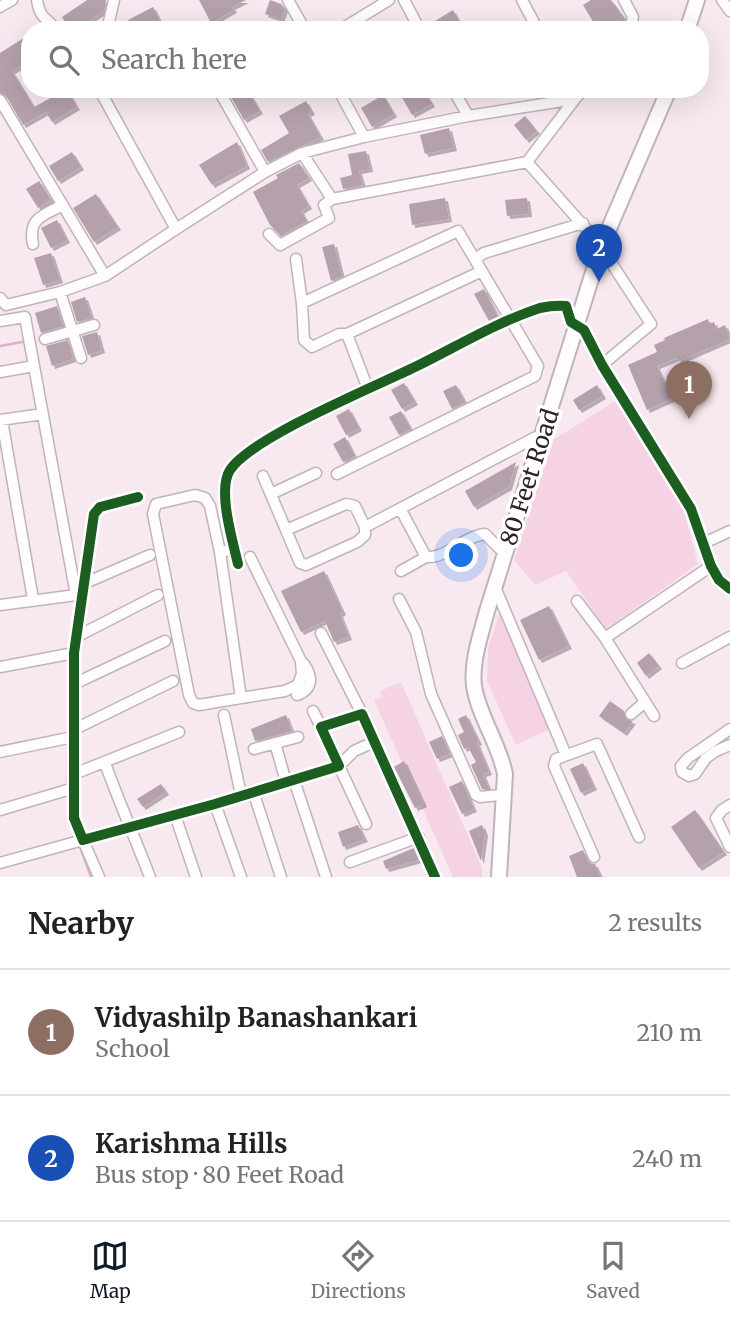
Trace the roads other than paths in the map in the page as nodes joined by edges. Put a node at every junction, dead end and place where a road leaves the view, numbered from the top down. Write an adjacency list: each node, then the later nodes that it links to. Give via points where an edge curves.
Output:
1 (12, 0): 12 (street)
2 (37, 0): 14 (street)
3 (114, 0): 15 (street)
4 (288, 0): 16 (street)
5 (389, 0): 17 (street)
6 (404, 0): 18 (street)
7 (522, 0): 19 (street)
8 (624, 0): 20 (street)
9 (697, 0): 21 (main road)
10 (704, 0): 22 (main road)
11 (722, 0): 13 (street)
12 (0, 7)
13 (730, 11)
14 (46, 21)
15 (109, 21)
16 (300, 21)
17 (355, 21)
18 (416, 21)
19 (533, 21)
20 (632, 21)
21 (691, 21)
22 (697, 21)
23 (104, 98): 40 (street)
24 (228, 98): 36 (street)
25 (343, 98): 33 (street)
26 (458, 98): 32 (street)
27 (554, 98): 32 (street)
28 (570, 98): 35 (street)
29 (659, 98): 43 (main road, 80 Feet Road)
30 (666, 98): 43 (main road, 80 Feet Road)
31 (0, 100): 38 (street)
32 (468, 116): 33 (street)
33 (365, 137): 34 (street)
34 (302, 153): 36 (street); 37 (street)
35 (527, 162): 37 (street); 39 (street)
36 (265, 172): 40 (street)
37 (332, 200): 41 (street, via 324,205 329,218 305,233 280,245)
38 (63, 205): 42 (street, via 34,223 30,231); 47 (street)
39 (583, 223): 43 (street); 45 (street)
40 (176, 229): 47 (street)
41 (269, 234)
42 (33, 244)
43 (599, 244): 53 (main road, 80 Feet Road); 59 (street, via 651,324)
44 (296, 259): 50 (street)
45 (475, 259): 46 (street); 50 (street, via 458,231)
46 (482, 271): 51 (street); 56 (street)
47 (106, 276): 48 (street)
48 (60, 292): 49 (street, via 6,305); 55 (street)
49 (0, 299)
50 (302, 303): 56 (street, via 307,345)
51 (510, 320): 53 (street, via 554,305 566,306); 62 (street); 67 (street, via 538,366 535,376)
52 (0, 321): 60 (street, via 25,317)
53 (575, 323): 59 (street, via 584,330); 65 (main road, 80 Feet Road); 86 (main road, 80 Feet Road)
54 (94, 325): 55 (street)
55 (72, 331): 57 (street); 58 (street)
56 (347, 334): 62 (street)
57 (45, 340)
58 (81, 358)
59 (602, 365): 75 (street, via 691,509)
60 (34, 366): 61 (street); 63 (street)
61 (0, 372)
62 (369, 389): 76 (street, via 290,428 228,473)
63 (43, 414): 64 (street); 89 (street, via 76,595)
64 (1, 420): 89 (street)
65 (536, 437): 71 (street); 77 (main road, 80 Feet Road)
66 (316, 473): 69 (street)
67 (337, 474)
68 (263, 477): 69 (street)
69 (271, 494): 73 (street)
70 (138, 497): 85 (street, via 100,507 94,514)
71 (401, 510): 72 (street); 81 (street)
72 (365, 527): 73 (street, via 355,506 346,504); 73 (street, via 365,535 357,542 306,565 300,563)
73 (286, 530)
74 (730, 531): 75 (street)
75 (704, 543): 83 (street)
76 (234, 549): 78 (street); 82 (street)
77 (500, 550): 81 (street, via 485,534); 129 (main road, 80 Feet Road, via 481,609 468,673 472,701 498,768)
78 (220, 552): 105 (street); 105 (street, via 205,498 195,495 156,505 153,514 189,695 199,705)
79 (150, 555): 85 (street)
80 (250, 557): 99 (street)
81 (426, 557): 84 (street)
82 (238, 564)
83 (710, 566): 87 (street); 96 (street)
84 (401, 571)
85 (83, 584): 94 (street)
86 (494, 586): 122 (street); 152 (main road, 80 Feet Road, via 474,680 505,774)
87 (730, 589)
88 (158, 595): 94 (street)
89 (33, 599): 91 (street)
90 (399, 599): 129 (street, via 416,632 431,694 476,795)
91 (1, 601)
92 (577, 601): 96 (street)
93 (321, 633): 108 (street)
94 (76, 637): 98 (street)
95 (730, 637): 100 (street)
96 (605, 638): 106 (street)
97 (165, 641): 103 (street)
98 (74, 653): 101 (street); 103 (street)
99 (301, 661): 104 (street, via 311,678 307,690); 105 (street, via 298,685)
100 (682, 663)
101 (0, 667)
102 (173, 681): 115 (street)
103 (74, 684): 115 (street)
104 (297, 695)
105 (241, 698)
106 (645, 702): 109 (street); 111 (street)
107 (313, 710): 112 (street)
108 (362, 714): 112 (street); 117 (street)
109 (631, 714)
110 (224, 715): 130 (street)
111 (654, 716)
112 (321, 727): 124 (street)
113 (730, 729): 119 (street, via 688,758 682,772 695,774 706,758)
114 (179, 732): 123 (street)
115 (71, 735): 121 (street); 125 (street)
116 (298, 737): 118 (street)
117 (374, 742): 124 (street, via 354,751); 138 (street)
118 (275, 743): 120 (street); 126 (street)
119 (730, 745)
120 (254, 749)
121 (0, 752)
122 (566, 755): 137 (street, via 594,744 600,747); 141 (street, via 556,759 554,766)
123 (104, 763): 125 (street); 136 (street)
124 (339, 766): 126 (street); 135 (street)
125 (74, 774): 127 (street)
126 (290, 781): 128 (street); 149 (street)
127 (74, 788): 133 (street); 139 (street, via 74,818)
128 (253, 791): 130 (street); 148 (street)
129 (499, 794): 151 (main road, 80 Feet Road)
130 (240, 795): 131 (street)
131 (215, 804): 134 (street); 147 (street)
132 (730, 805): 140 (street, via 716,818)
133 (0, 810)
134 (175, 815): 136 (street); 146 (street)
135 (366, 824)
136 (131, 827): 139 (street); 145 (street)
137 (639, 836)
138 (419, 837): 142 (street); 150 (street)
139 (83, 839): 143 (street); 144 (street)
140 (730, 847)
141 (594, 857)
142 (350, 862)
143 (0, 863)
144 (99, 877)
145 (150, 877)
146 (196, 877)
147 (241, 877)
148 (281, 877)
149 (326, 877)
150 (435, 877)
151 (494, 877)
152 (499, 877)

